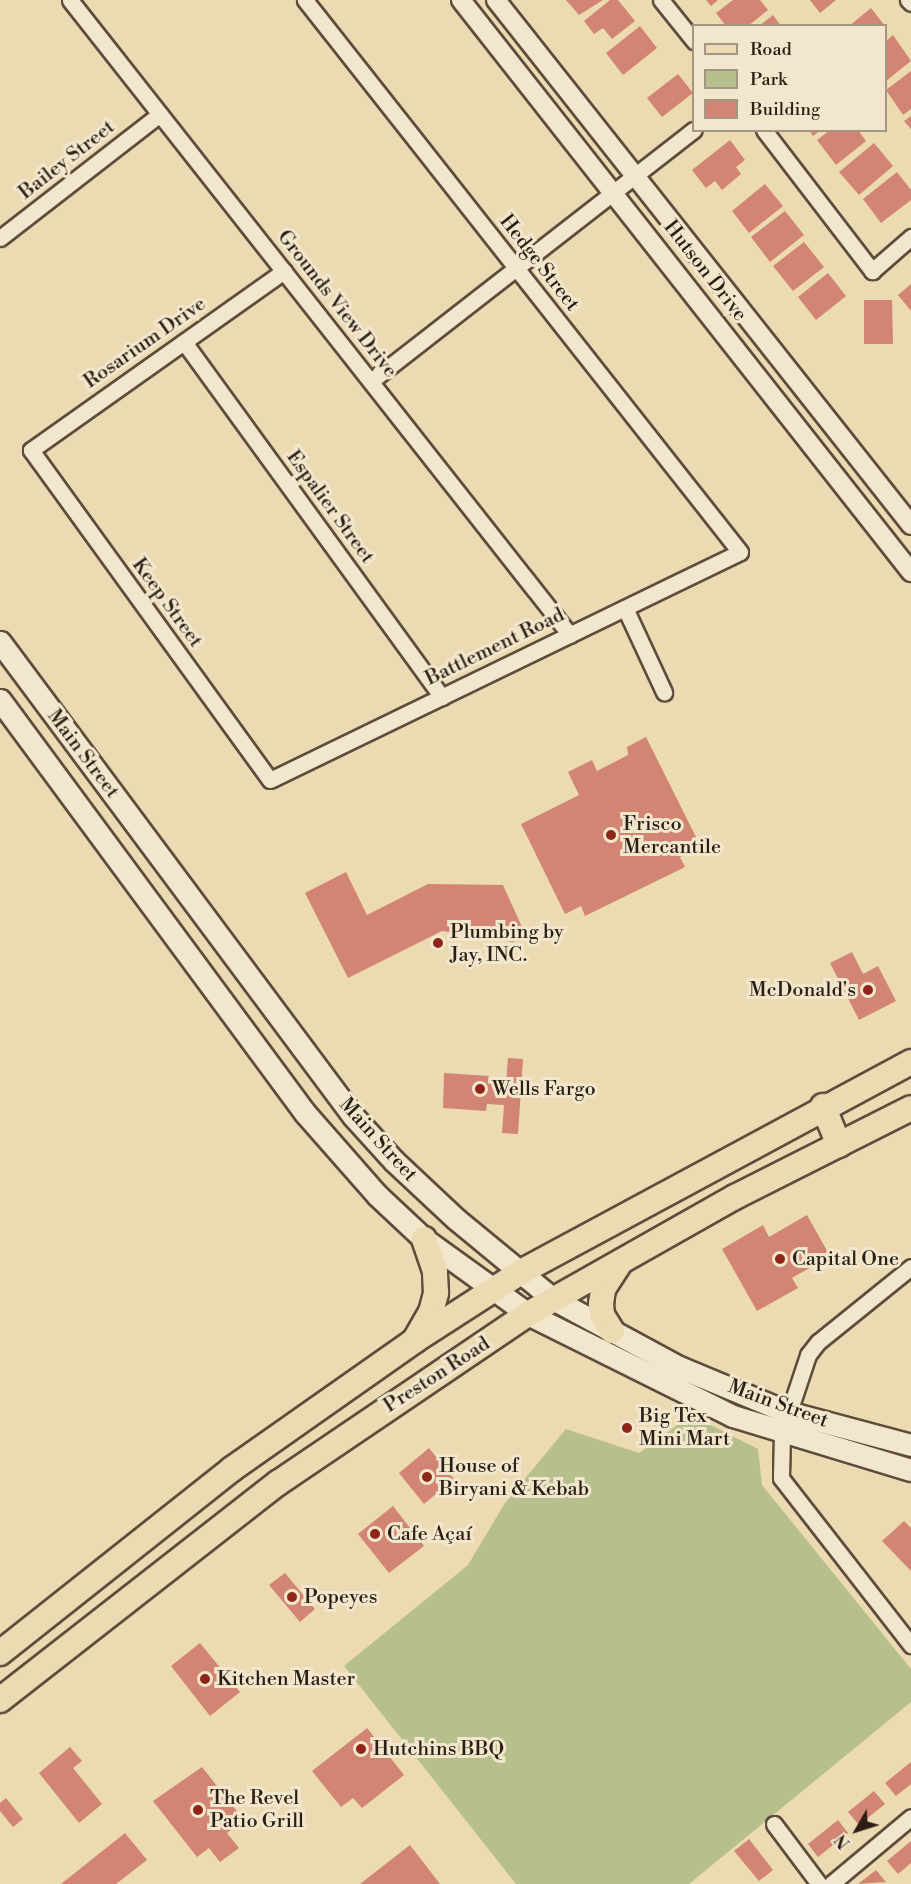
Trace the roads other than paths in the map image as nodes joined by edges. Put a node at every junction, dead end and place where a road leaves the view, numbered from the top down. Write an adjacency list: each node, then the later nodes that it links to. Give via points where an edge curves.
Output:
1 (70, 0): 7 (street, Grounds View Drive)
2 (304, 0): 14 (street, Hedge Street)
3 (460, 0): 11 (street, Hutson Drive)
4 (496, 0): 10 (street, Hutson Drive)
5 (661, 0): 6 (street)
6 (692, 40)
7 (160, 114): 13 (street, Bailey Street); 15 (street, Grounds View Drive)
8 (692, 132): 10 (street)
9 (766, 132): 12 (street, via 872,271)
10 (636, 175): 11 (street); 19 (street, Hutson Drive)
11 (615, 192): 14 (street); 20 (street, Hutson Drive)
12 (911, 237)
13 (0, 238)
14 (517, 268): 17 (street); 21 (street, Hedge Street)
15 (284, 271): 16 (street, Rosarium Drive); 17 (street, Grounds View Drive)
16 (184, 342): 18 (street, Rosarium Drive); 27 (street, Espalier Street)
17 (371, 381): 24 (street, Grounds View Drive)
18 (31, 450): 29 (street, Keep Street)
19 (906, 519): 20 (street)
20 (879, 533): 22 (street, Hutson Drive)
21 (740, 552): 23 (street, Battlement Road)
22 (911, 572)
23 (626, 608): 24 (street, Battlement Road); 26 (street)
24 (570, 635): 27 (street, Battlement Road)
25 (0, 642): 30 (main road, Main Street)
26 (664, 692)
27 (442, 697): 29 (street, Battlement Road)
28 (0, 700): 31 (main road, Main Street)
29 (270, 780)
30 (223, 941): 31 (main road); 39 (main road, Main Street, via 380,1146 456,1219)
31 (194, 962): 36 (main road, Main Street, via 335,1150)
32 (911, 1062): 33 (main road, Preston Road)
33 (823, 1106): 35 (main road); 39 (main road, Preston Road)
34 (911, 1108): 35 (main road, Preston Road)
35 (840, 1145): 37 (main road, Preston Road)
36 (424, 1239): 40 (main road, Main Street); 44 (main road, via 435,1271 436,1293 431,1312)
37 (622, 1260): 41 (main road, Preston Road); 43 (main road, via 603,1289 602,1315)
38 (911, 1267): 45 (street, via 808,1354)
39 (521, 1272): 40 (main road, Preston Road); 41 (main road, Main Street)
40 (494, 1291): 42 (main road, Main Street); 44 (main road, Preston Road)
41 (553, 1299): 42 (main road, Preston Road); 43 (main road, Main Street)
42 (528, 1314): 45 (main road, Main Street, via 733,1416); 49 (main road, Preston Road, via 287,1477)
43 (612, 1331): 45 (main road, Main Street)
44 (414, 1341): 48 (main road, Preston Road, via 232,1469)
45 (785, 1423): 46 (main road, Main Street); 47 (main road, Main Street); 50 (street, via 781,1478)
46 (911, 1445)
47 (911, 1470)
48 (116, 1559): 49 (main road); 51 (main road, Preston Road)
49 (140, 1589): 52 (main road, Preston Road)
50 (911, 1645)
51 (0, 1653)
52 (0, 1700)
53 (911, 1817): 56 (street)
54 (774, 1824): 55 (street)
55 (819, 1884)
56 (831, 1884)

